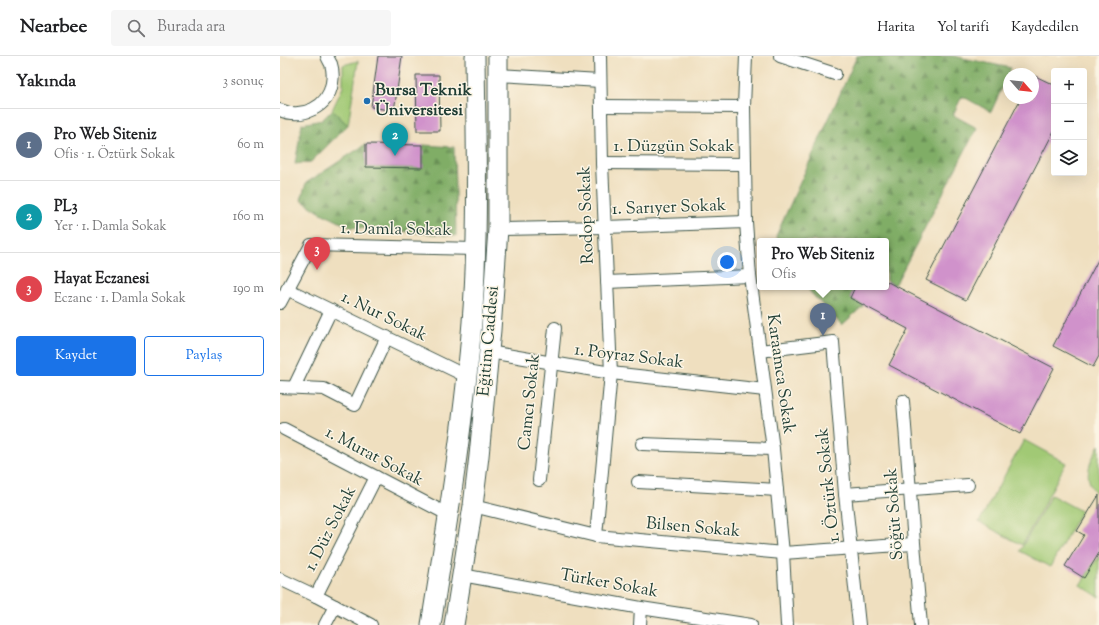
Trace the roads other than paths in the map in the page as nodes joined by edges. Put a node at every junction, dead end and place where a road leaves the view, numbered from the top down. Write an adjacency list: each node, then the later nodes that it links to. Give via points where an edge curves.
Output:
1 (327, 56): 11 (street, via 333,76 331,88 325,99 316,108 305,113 293,114)
2 (475, 56): 17 (main road, Eğitim Caddesi)
3 (600, 56): 8 (street, Rodop Sokak)
4 (746, 56): 10 (street, Karaamca Sokak)
5 (780, 56): 7 (street)
6 (498, 65): 8 (street); 16 (main road, Eğitim Caddesi)
7 (835, 74)
8 (600, 81): 9 (street, Rodop Sokak)
9 (601, 106): 10 (street); 12 (street, Rodop Sokak)
10 (744, 106): 13 (street, Karaamca Sokak)
11 (280, 110)
12 (602, 163): 13 (street, 1. Düzgün Sokak); 15 (street, Rodop Sokak)
13 (745, 164): 14 (street, Karaamca Sokak)
14 (746, 222): 15 (street, 1. Sarıyer Sokak); 18 (street, Karaamca Sokak)
15 (605, 227): 16 (street, 1. Sarıyer Sokak); 19 (street, Rodop Sokak)
16 (498, 229): 26 (main road, Eğitim Caddesi)
17 (475, 249): 20 (street, 1. Damla Sokak, via 310,245); 29 (main road, Eğitim Caddesi, via 472,322)
18 (750, 276): 19 (street); 25 (street, Karaamca Sokak)
19 (607, 282): 28 (street, Rodop Sokak)
20 (288, 289): 21 (street, 1. Damla Sokak); 22 (street, 1. Nur Sokak)
21 (280, 303)
22 (332, 310): 24 (street, 1. Nur Sokak); 31 (street)
23 (555, 328): 27 (street, Camcı Sokak)
24 (387, 337): 29 (street, 1. Nur Sokak); 31 (street, via 355,405 324,388)
25 (760, 351): 32 (street, Karaamca Sokak); 43 (street, 1. Öztürk Sokak, via 833,342)
26 (489, 352): 27 (street, 1. Poyraz Sokak); 44 (main road, Eğitim Caddesi)
27 (552, 364): 28 (street, 1. Poyraz Sokak); 38 (street, Camcı Sokak)
28 (611, 373): 32 (street, 1. Poyraz Sokak); 46 (street, Rodop Sokak)
29 (466, 376): 45 (main road, Eğitim Caddesi)
30 (280, 387): 31 (street)
31 (294, 387)
32 (765, 390): 36 (street, Karaamca Sokak)
33 (903, 401): 41 (street, Söğüt Sokak)
34 (284, 429): 37 (street, 1. Murat Sokak)
35 (642, 444): 36 (street)
36 (773, 448): 42 (street, Karaamca Sokak)
37 (376, 477): 45 (street, 1. Murat Sokak); 52 (street, 1. Düz Sokak)
38 (539, 480)
39 (638, 482): 42 (street)
40 (968, 485): 41 (street)
41 (910, 489): 43 (street); 47 (street, Söğüt Sokak)
42 (777, 490): 49 (street, Karaamca Sokak)
43 (845, 494): 48 (street, 1. Öztürk Sokak)
44 (473, 506): 46 (street, Bilsen Sokak); 50 (main road, Eğitim Caddesi)
45 (449, 515): 57 (main road, Eğitim Caddesi)
46 (596, 536): 49 (street, Bilsen Sokak)
47 (913, 544): 48 (street, Bilsen Sokak); 63 (street, Söğüt Sokak)
48 (852, 548): 49 (street, Bilsen Sokak); 62 (street, 1. Öztürk Sokak)
49 (783, 553): 61 (street, Karaamca Sokak)
50 (462, 575): 54 (street, Türker Sokak); 58 (main road, Eğitim Caddesi)
51 (280, 579): 52 (street)
52 (316, 596): 53 (street)
53 (335, 606): 55 (street); 56 (street)
54 (641, 608): 59 (street); 60 (street, Türker Sokak)
55 (325, 625)
56 (371, 625)
57 (431, 625)
58 (454, 625)
59 (640, 625)
60 (751, 625)
61 (787, 625)
62 (859, 625)
63 (921, 625)

